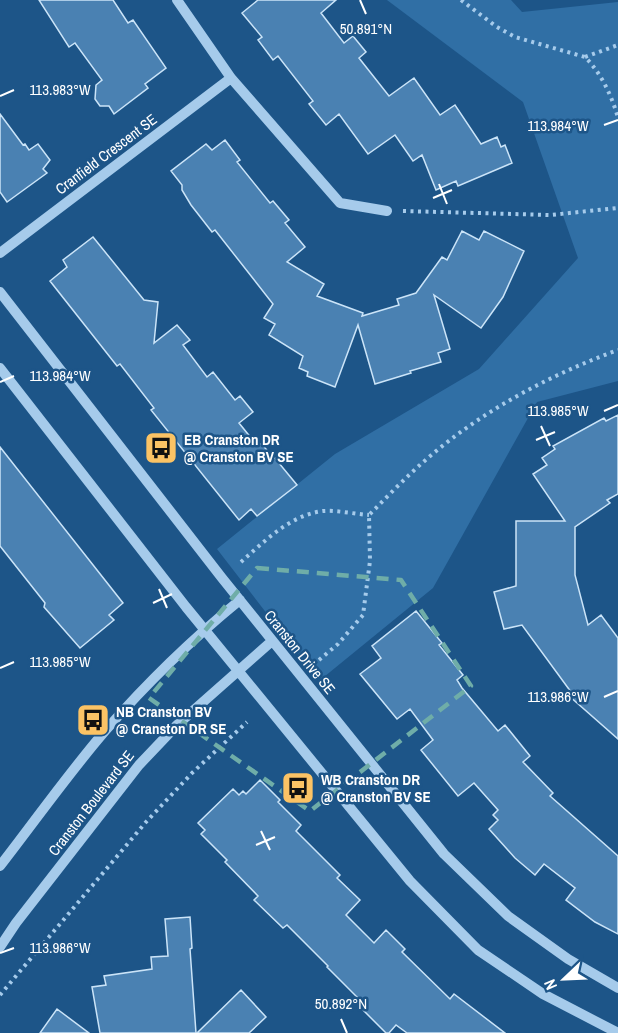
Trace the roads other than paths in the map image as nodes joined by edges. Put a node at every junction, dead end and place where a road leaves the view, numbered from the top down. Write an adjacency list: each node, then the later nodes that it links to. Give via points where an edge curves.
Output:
1 (177, 0): 2 (street)
2 (231, 78): 3 (street, via 340,203); 4 (street, Cranfield Crescent SE)
3 (387, 211)
4 (0, 254)
5 (0, 292): 7 (street, Cranston Drive SE)
6 (0, 368): 8 (street)
7 (240, 600): 8 (street); 9 (street, Cranston Drive SE)
8 (204, 629): 10 (street); 11 (street, via 103,733)
9 (272, 640): 10 (street, Cranston Boulevard SE); 13 (street, Cranston Drive SE, via 444,854 508,916 568,959)
10 (238, 669): 12 (street, Cranston Boulevard SE, via 139,765); 14 (street, via 410,881 478,950 543,994)
11 (0, 866)
12 (0, 947)
13 (618, 988)
14 (618, 1033)

